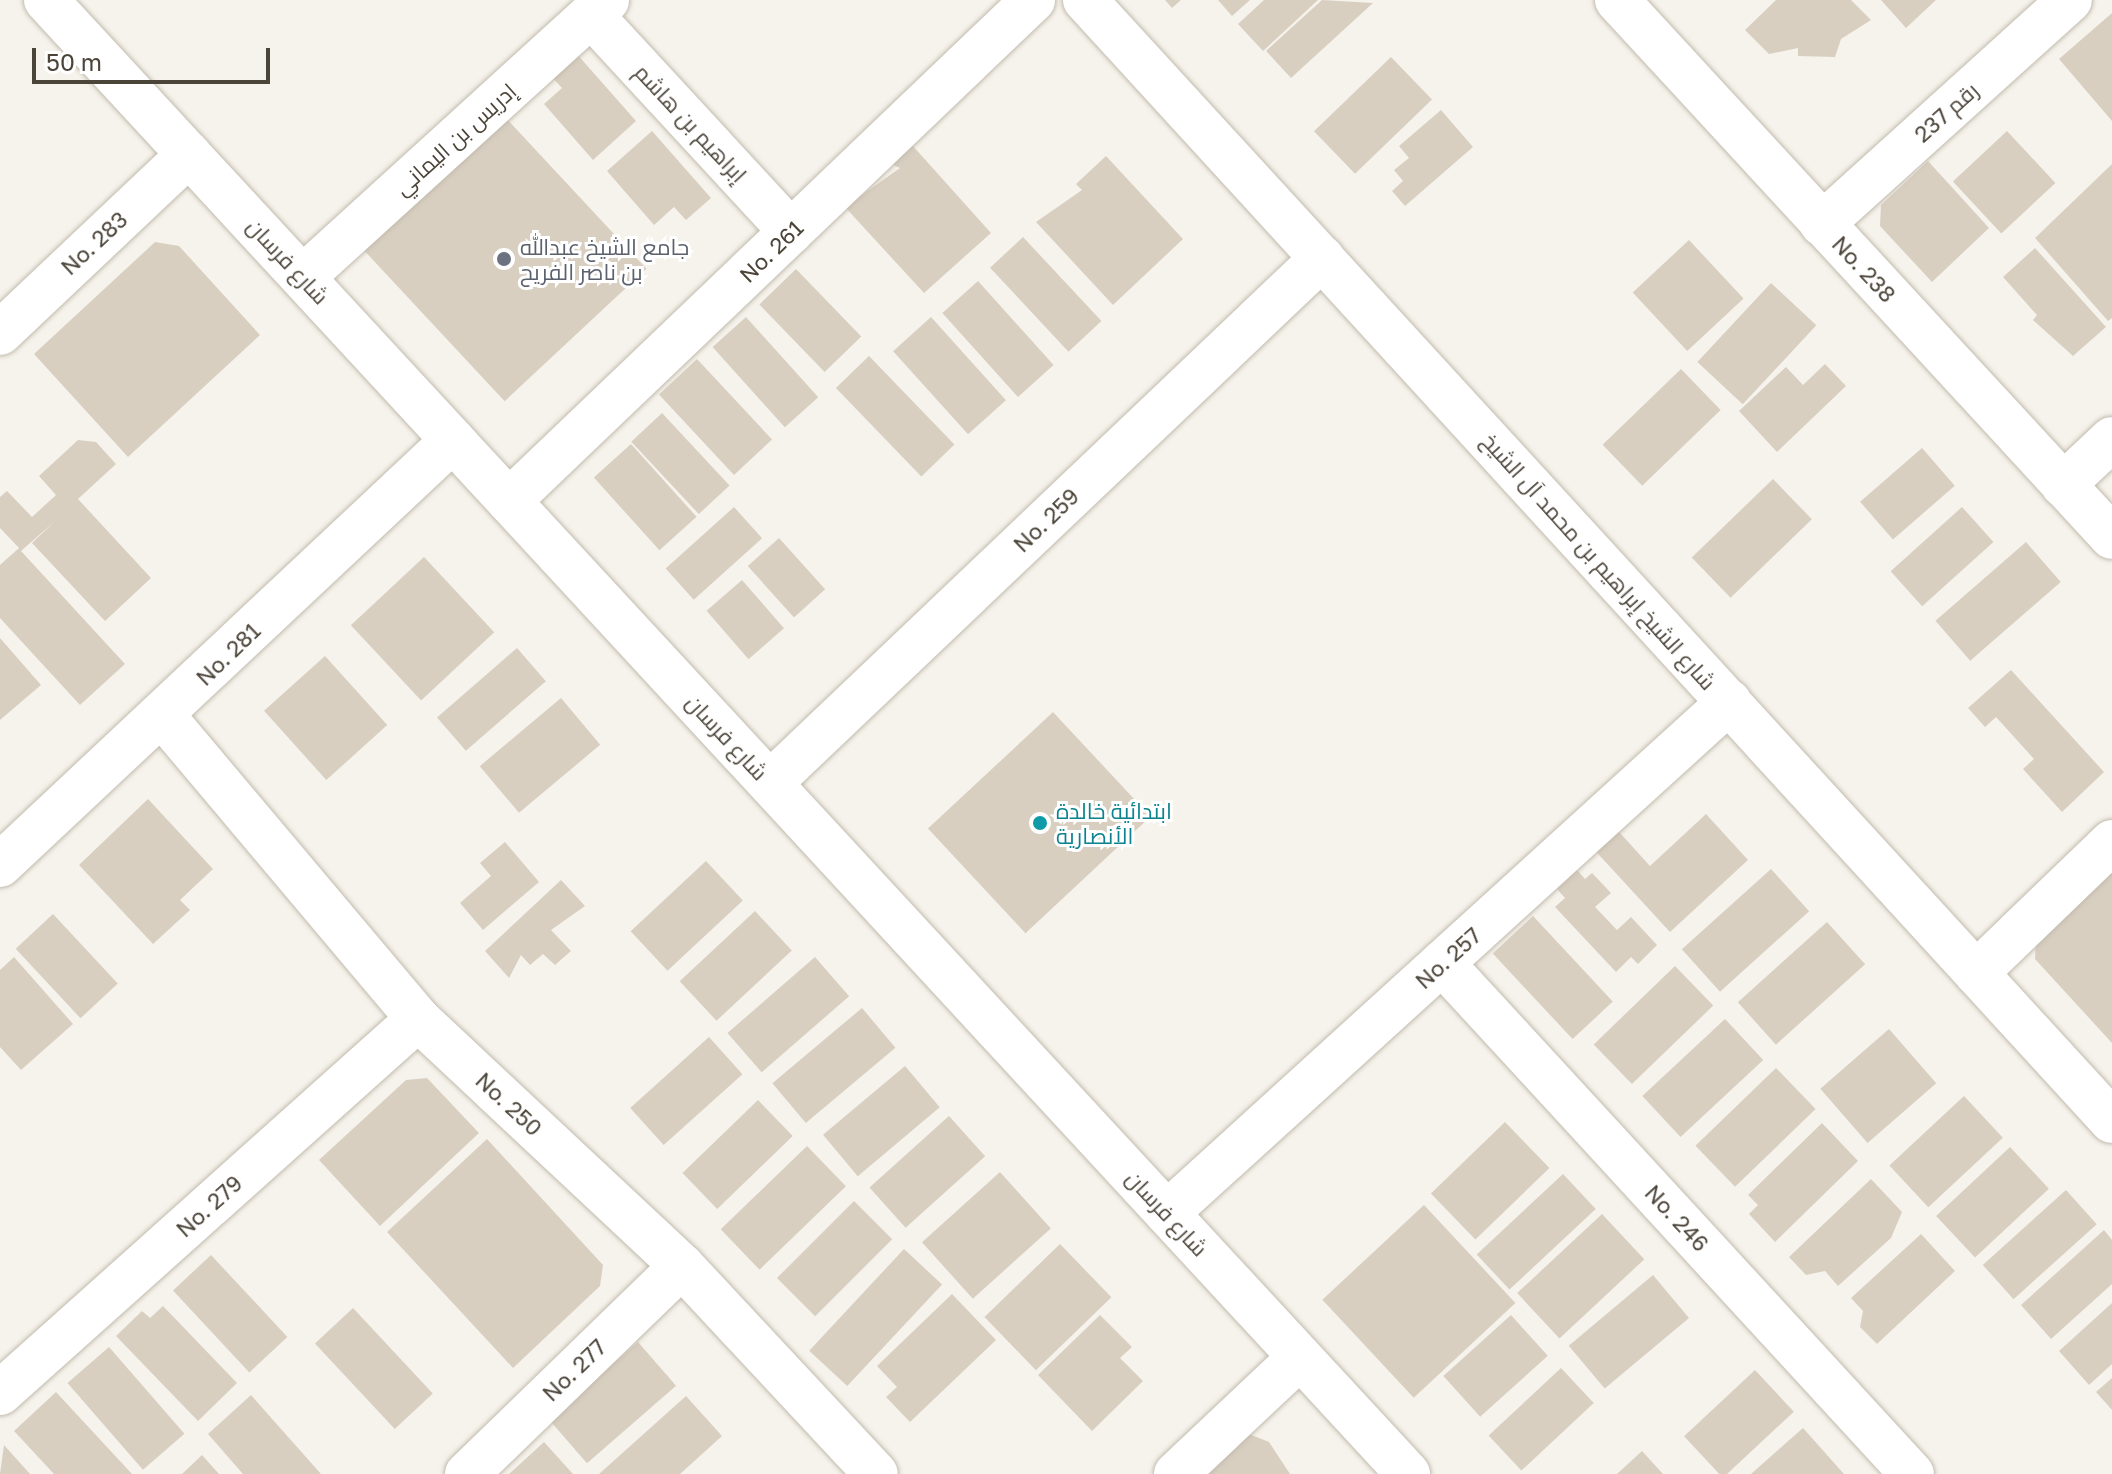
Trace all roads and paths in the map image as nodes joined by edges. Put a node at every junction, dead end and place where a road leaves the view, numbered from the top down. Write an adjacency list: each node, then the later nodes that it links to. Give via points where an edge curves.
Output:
1 (46, 0): 7 (street, شارع فرسان)
2 (1033, 0): 9 (street, No. 261)
3 (1085, 0): 10 (street, شارع الشيخ إبراهيم بن محمد آل الشيخ)
4 (1617, 0): 8 (street, No. 238)
5 (2070, 0): 8 (street, رقم 237)
6 (599, 7): 9 (street, إبراهيم بن هاشم); 11 (street, إدريس بن اليماني)
7 (189, 154): 11 (street, شارع فرسان); 12 (street, No. 283)
8 (1822, 224): 15 (street, No. 238)
9 (791, 232): 16 (street, No. 261)
10 (1322, 258): 18 (street, شارع الشيخ إبراهيم بن محمد آل الشيخ); 20 (street, No. 259)
11 (303, 277): 14 (street, شارع فرسان)
12 (0, 333)
13 (2112, 439): 15 (street)
14 (453, 440): 16 (street, شارع فرسان); 19 (street, No. 281)
15 (2063, 485): 17 (street, No. 238)
16 (509, 501): 20 (street, شارع فرسان)
17 (2112, 537)
18 (1729, 702): 23 (street, No. 257); 24 (street, شارع الشيخ إبراهيم بن محمد آل الشيخ)
19 (163, 716): 22 (street, No. 281); 25 (street, No. 250)
20 (770, 783): 27 (street, شارع فرسان)
21 (2112, 842): 24 (street)
22 (0, 865)
23 (1442, 963): 27 (street, No. 257); 35 (street, No. 246)
24 (1976, 973): 26 (street, شارع الشيخ إبراهيم بن محمد آل الشيخ)
25 (418, 1019): 28 (street, No. 250); 30 (street, No. 279)
26 (2112, 1121)
27 (1167, 1213): 29 (street, شارع فرسان)
28 (682, 1266): 31 (street, No. 277); 32 (street, No. 250)
29 (1300, 1357): 33 (street); 34 (street, شارع فرسان)
30 (0, 1393)
31 (467, 1474)
32 (876, 1474)
33 (1176, 1474)
34 (1408, 1474)
35 (1912, 1474)

